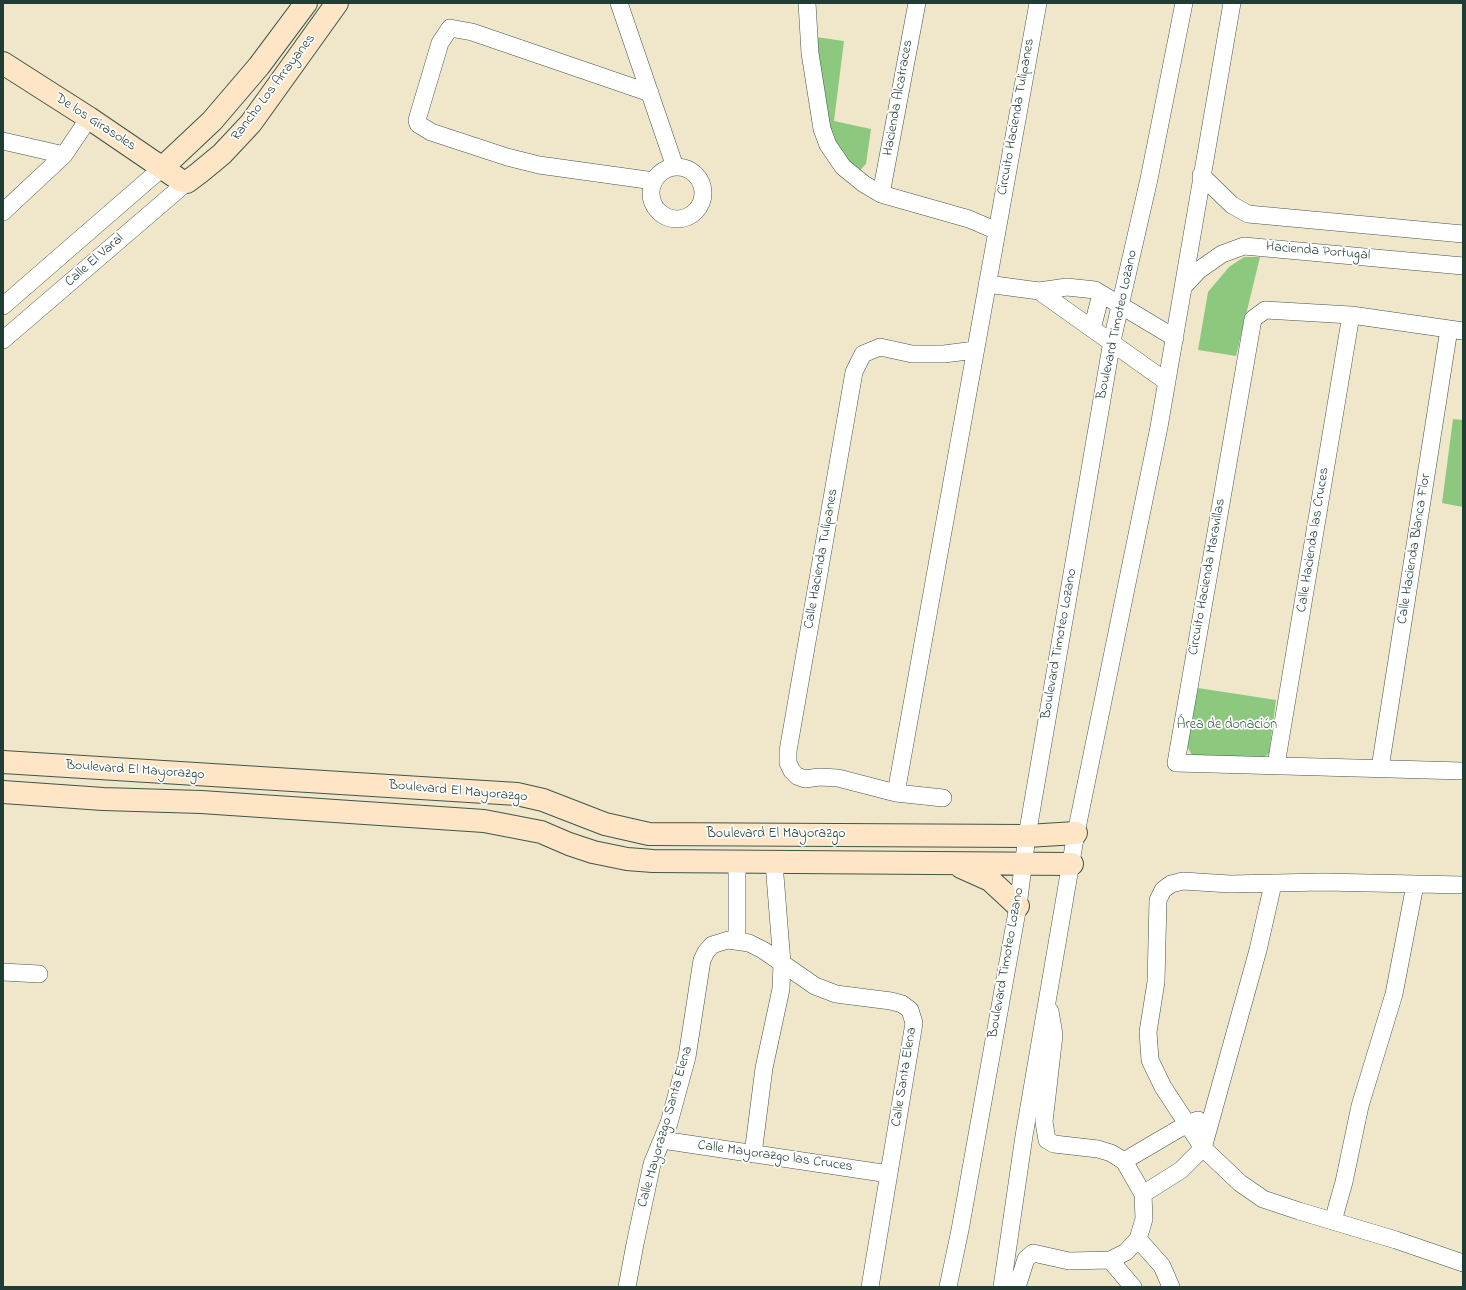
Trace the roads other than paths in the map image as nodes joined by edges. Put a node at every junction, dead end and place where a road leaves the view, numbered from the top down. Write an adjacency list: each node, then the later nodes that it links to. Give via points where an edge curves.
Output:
1 (306, 3): 15 (street, Rancho Los Arrayanes, via 259,66 220,111)
2 (336, 3): 18 (street, Rancho Los Arrayanes, via 251,123 222,154)
3 (619, 3): 10 (street)
4 (807, 3): 19 (street, via 817,104 828,145 850,174)
5 (917, 3): 19 (street, Hacienda Alcatraces)
6 (1038, 3): 21 (street, Circuito Hacienda Tulipanes)
7 (1184, 3): 29 (street, Boulevard Timoteo Lozano)
8 (1232, 3): 16 (street)
9 (3, 63): 11 (street, De los Girasoles)
10 (650, 93): 14 (street); 17 (street, via 472,32 450,28 440,43 416,120 431,132 507,157)
11 (89, 118): 13 (street); 15 (street, De los Girasoles)
12 (3, 141): 13 (street)
13 (64, 155): 20 (street)
14 (675, 167): 17 (street, via 663,171); 17 (street, via 690,171 701,183 700,206 691,215 672,219 658,211 652,197)
15 (162, 168): 18 (street, De los Girasoles); 28 (street, Calle El Varal)
16 (1201, 175): 22 (street, via 1232,205 1248,214); 25 (street)
17 (654, 181)
18 (186, 182): 34 (street, Calle El Varal)
19 (882, 194): 21 (street, via 969,219)
20 (3, 212)
21 (996, 231): 24 (street, Circuito Hacienda Tulipanes)
22 (1463, 234)
23 (1463, 266): 25 (street, Hacienda Portugal, via 1244,246 1222,254 1199,270)
24 (987, 284): 26 (street); 36 (street)
25 (1185, 285): 33 (street)
26 (1039, 291): 27 (street, via 1081,288 1095,290); 31 (street)
27 (1101, 294): 29 (street); 31 (street)
28 (3, 306)
29 (1120, 307): 33 (street); 35 (street, Boulevard Timoteo Lozano)
30 (1351, 315): 32 (street, Circuito Hacienda Maravillas); 39 (street, Calle Hacienda las Cruces); 39 (street, Circuito Hacienda Maravillas, via 1265,310 1253,319 1176,763)
31 (1092, 329): 35 (street)
32 (1456, 330): 40 (street, Calle Hacienda Blanca Flor)
33 (1175, 338): 37 (street)
34 (3, 340)
35 (1112, 341): 37 (street); 47 (street, Boulevard Timoteo Lozano)
36 (975, 350): 43 (street); 43 (street, Calle Hacienda Tulipanes, via 912,354 880,348 863,354 854,372 788,763 797,776 838,778)
37 (1166, 382): 45 (street)
38 (3, 762): 46 (street, Boulevard El Mayorazgo, via 517,794 543,800 626,830 671,836)
39 (1276, 765): 40 (street, Circuito Hacienda Maravillas)
40 (1380, 768): 41 (street, Circuito Hacienda Maravillas)
41 (1463, 771)
42 (3, 792): 48 (street, Boulevard El Mayorazgo, via 484,821 541,832 569,844 616,857 653,861)
43 (896, 793): 44 (street, Calle Hacienda Tulipanes)
44 (943, 798)
45 (1076, 833): 47 (street, Boulevard El Mayorazgo); 51 (street)
46 (747, 835): 47 (street, Boulevard El Mayorazgo); 49 (street, via 765,845)
47 (1027, 836): 50 (street, Boulevard Timoteo Lozano)
48 (737, 863): 49 (street, Boulevard El Mayorazgo); 57 (street)
49 (774, 863): 52 (street, Boulevard El Mayorazgo); 59 (street)
50 (1024, 863): 51 (street, Boulevard El Mayorazgo); 52 (street, Boulevard El Mayorazgo); 56 (street, Boulevard Timoteo Lozano)
51 (1072, 864): 62 (street)
52 (956, 865): 56 (street, via 990,880)
53 (1273, 884): 54 (street, via 1323,882); 63 (street, via 1258,950); 64 (street, via 1184,881 1171,884 1163,890 1158,900 1156,982 1148,1032 1150,1060 1162,1087)
54 (1415, 885): 55 (street); 71 (street, via 1394,994 1360,1106)
55 (1463, 885)
56 (1018, 906): 77 (street, Boulevard Timoteo Lozano)
57 (737, 940): 58 (street, Calle Santa Elena, via 720,941); 59 (street, Calle Santa Elena, via 749,943)
58 (712, 945): 65 (street, Calle Mayorazgo Santa Elena, via 702,960 687,1057)
59 (782, 963): 67 (street, via 781,989 764,1068); 69 (street, Calle Santa Elena, via 815,986 857,997 891,1001 910,1010 914,1023)
60 (3, 972): 61 (street)
61 (39, 974)
62 (1048, 1002): 68 (street, via 1054,1035 1044,1122 1047,1140 1054,1144 1098,1149); 78 (street, via 1024,1136)
63 (1212, 1115): 64 (street); 66 (street)
64 (1187, 1124): 66 (street); 68 (street)
65 (662, 1140): 67 (street, Calle Mayorazgo las Cruces); 75 (street, Calle Mayorazgo Santa Elena, via 652,1164)
66 (1203, 1148): 70 (street, via 1181,1170); 71 (street, via 1240,1183 1264,1199)
67 (753, 1154): 69 (street, Calle Mayorazgo las Cruces)
68 (1124, 1161): 70 (street)
69 (889, 1174): 76 (street, Calle Santa Elena)
70 (1144, 1194): 72 (street, via 1144,1219)
71 (1333, 1221): 74 (street)
72 (1138, 1239): 73 (street, via 1126,1252); 81 (street, via 1162,1266)
73 (1110, 1260): 79 (street, via 1069,1261 1033,1253 1026,1259); 80 (street)
74 (1463, 1262)
75 (627, 1287)
76 (870, 1287)
77 (948, 1287)
78 (1002, 1287)
79 (1017, 1287)
80 (1133, 1287)
81 (1171, 1287)

